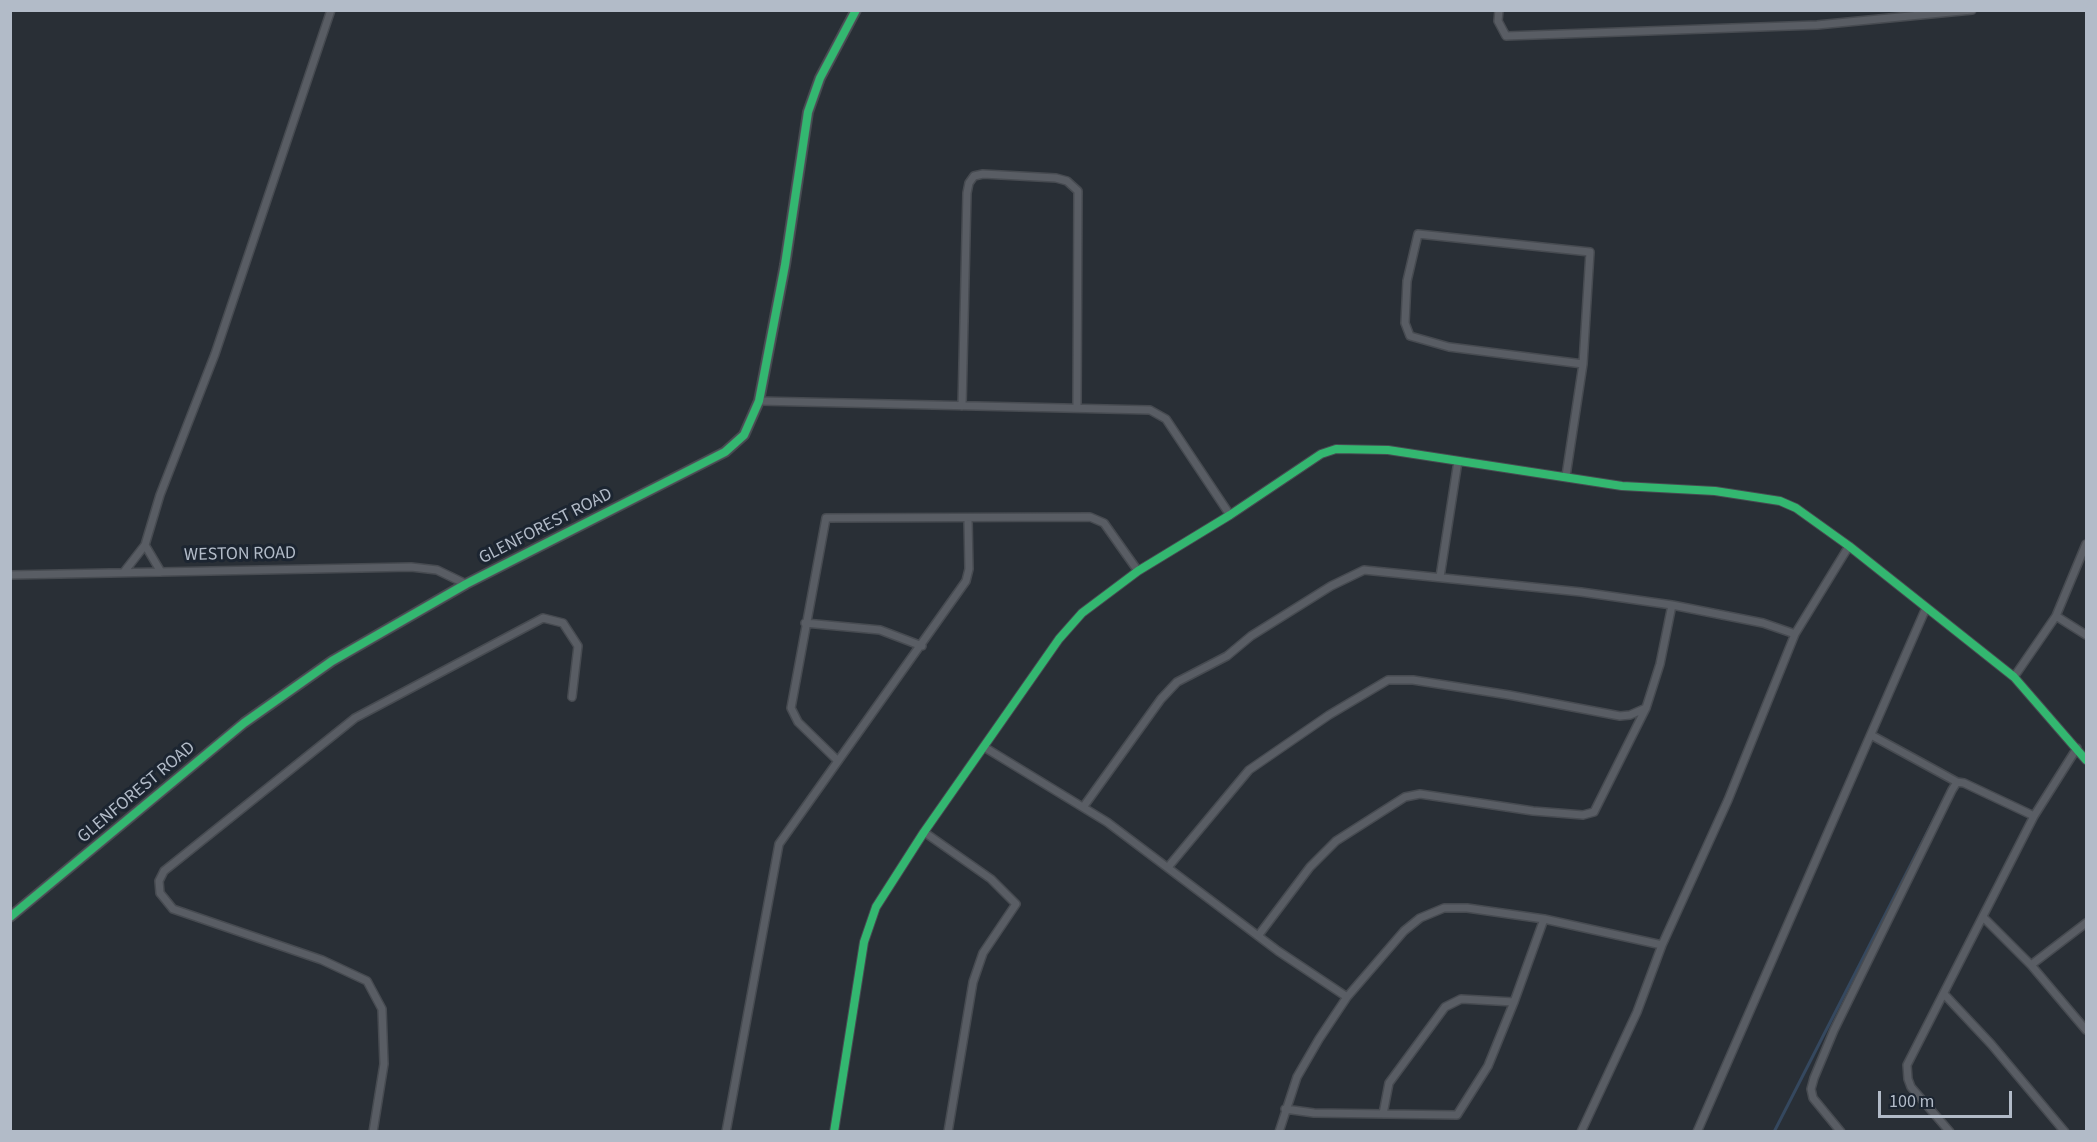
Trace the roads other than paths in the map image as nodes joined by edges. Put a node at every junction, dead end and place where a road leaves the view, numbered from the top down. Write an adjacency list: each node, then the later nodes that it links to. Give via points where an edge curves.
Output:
1 (331, 10): 14 (street, via 215,354 160,495)
2 (856, 10): 6 (street, GLENFOREST ROAD, via 820,78 808,112)
3 (1499, 10): 4 (street, via 1498,21 1506,36 1816,25)
4 (1972, 10)
5 (1582, 364): 5 (street, via 1590,252 1418,234 1407,281 1405,323 1410,336 1449,347); 10 (street)
6 (759, 401): 7 (street); 21 (street, GLENFOREST ROAD, via 744,435 725,452)
7 (962, 406): 8 (street); 8 (street, via 967,193 974,177 983,174 1056,178 1067,181 1078,191)
8 (1077, 406): 11 (street, via 1158,413 1166,419)
9 (1458, 462): 10 (street); 11 (street, via 1388,450 1336,449 1321,454); 20 (street)
10 (1566, 476): 15 (street, via 1622,486 1770,498 1796,508)
11 (1230, 515): 16 (street)
12 (968, 519): 16 (street, via 1095,518 1104,523); 25 (street, via 826,518); 28 (street, via 968,576)
13 (2086, 544): 24 (street)
14 (145, 545): 17 (street); 18 (street)
15 (1849, 546): 23 (street); 26 (street)
16 (1138, 571): 33 (street, via 1071,624)
17 (124, 572): 18 (street, WESTON ROAD); 19 (street, WESTON ROAD)
18 (161, 572): 21 (street, WESTON ROAD, via 425,568 447,573)
19 (10, 575)
20 (1440, 577): 22 (street); 38 (street, via 1364,570 1251,636 1227,656 1184,677 1161,699)
21 (466, 585): 42 (street, GLENFOREST ROAD, via 366,640 244,723)
22 (1672, 605): 26 (street, via 1763,623); 31 (street)
23 (1926, 608): 29 (street); 32 (street)
24 (2056, 616): 27 (street); 29 (street)
25 (805, 623): 28 (street, via 880,630); 36 (street, via 792,713)
26 (1795, 634): 47 (street, via 1728,800)
27 (2086, 635)
28 (922, 646): 36 (street)
29 (2014, 677): 34 (street)
30 (572, 697): 55 (street, via 578,646 563,623 543,618 355,718 164,871 159,881 160,893 173,909 322,960 368,981 382,1009 384,1064)
31 (1646, 708): 41 (street, via 1620,716 1413,680 1388,680 1249,770); 46 (street, via 1598,808 1589,815 1533,811 1442,796 1405,797 1336,841)
32 (1871, 735): 37 (street); 61 (street)
33 (984, 747): 38 (street); 40 (street)
34 (2077, 748): 35 (street); 39 (street)
35 (2086, 760)
36 (838, 761): 56 (street, via 783,836 775,854)
37 (1957, 782): 39 (street); 62 (street, via 1814,1078 1813,1098)
38 (1084, 806): 41 (street)
39 (2034, 816): 43 (street)
40 (924, 832): 57 (street, via 869,923); 58 (street, via 991,879 1016,904 983,953 974,982)
41 (1169, 866): 46 (street)
42 (10, 916)
43 (1983, 918): 48 (street); 49 (street)
44 (1544, 919): 47 (street); 50 (street, via 1467,908 1433,911 1404,931); 51 (street)
45 (2086, 923): 48 (street)
46 (1258, 936): 50 (street)
47 (1662, 945): 60 (street, via 1637,1012)
48 (2031, 965): 52 (street)
49 (1944, 994): 63 (street, via 1906,1072 1911,1087); 64 (street)
50 (1347, 997): 53 (street, via 1318,1039)
51 (1515, 1002): 54 (street, via 1461,999 1445,1007 1389,1083); 54 (street, via 1488,1066 1457,1115)
52 (2086, 1029)
53 (1285, 1108): 54 (street, via 1314,1113); 59 (street)
54 (1383, 1114)
55 (373, 1131)
56 (726, 1131)
57 (834, 1131)
58 (948, 1131)
59 (1280, 1131)
60 (1581, 1131)
61 (1697, 1131)
62 (1841, 1131)
63 (1950, 1131)
64 (2065, 1131)

